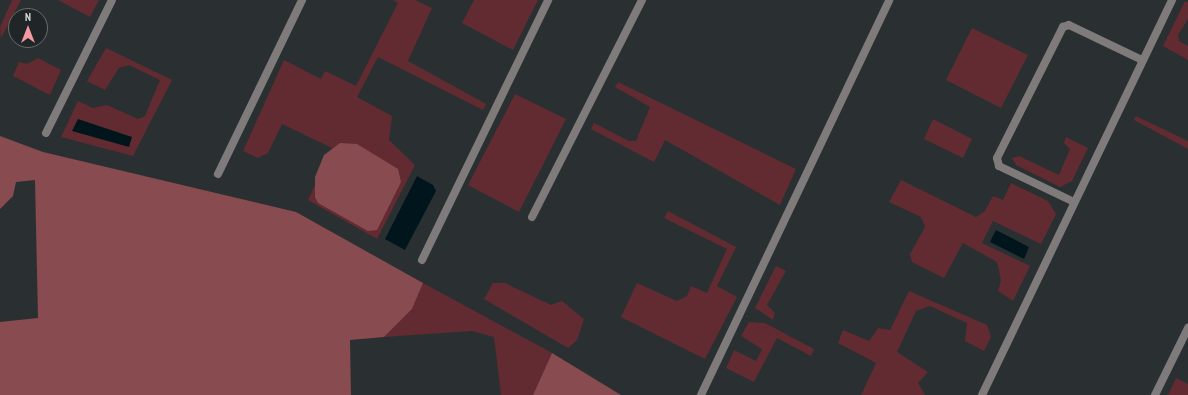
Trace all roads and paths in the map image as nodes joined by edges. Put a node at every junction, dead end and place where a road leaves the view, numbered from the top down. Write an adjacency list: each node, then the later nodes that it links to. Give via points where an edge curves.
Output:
1 (112, 0): 8 (street)
2 (302, 0): 9 (street)
3 (548, 0): 12 (street)
4 (642, 0): 11 (street)
5 (888, 0): 14 (street)
6 (1172, 0): 7 (street)
7 (1142, 60): 10 (street); 10 (street, via 1069,25 1063,27 1004,145 998,158 999,166)
8 (46, 134)
9 (218, 174)
10 (1072, 201): 15 (street)
11 (532, 217)
12 (422, 260)
13 (1188, 328): 16 (street)
14 (701, 395)
15 (982, 395)
16 (1156, 395)

